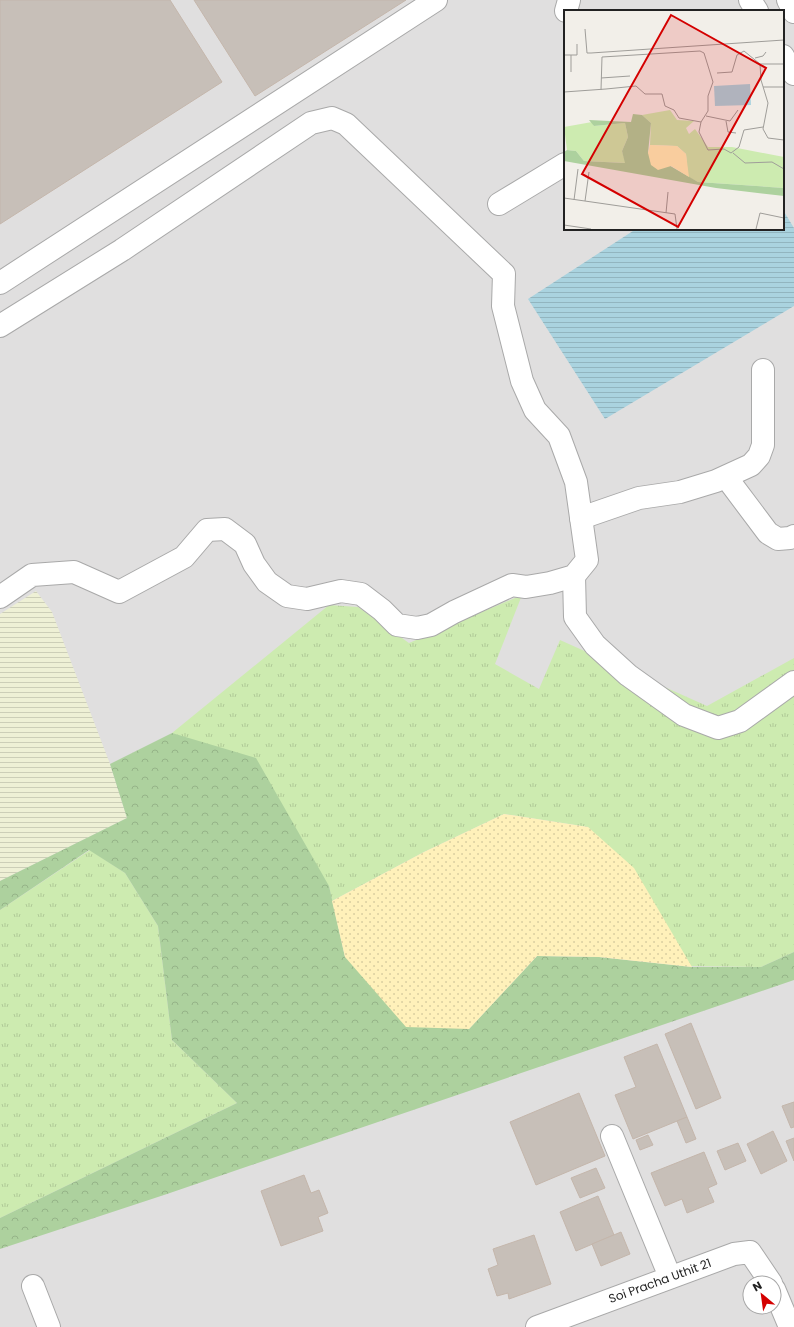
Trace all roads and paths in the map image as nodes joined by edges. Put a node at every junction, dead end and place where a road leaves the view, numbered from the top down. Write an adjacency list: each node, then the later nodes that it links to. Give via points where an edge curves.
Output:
1 (436, 0): 12 (street)
2 (569, 0): 5 (street)
3 (750, 0): 6 (street)
4 (788, 0): 7 (street)
5 (566, 10)
6 (756, 10)
7 (794, 12)
8 (784, 58): 9 (street)
9 (794, 74)
10 (564, 165): 11 (street)
11 (499, 204)
12 (0, 283)
13 (0, 326): 16 (street, via 122,250 311,123 332,118 346,124 504,274 503,306 522,381 535,410 559,436 576,482)
14 (764, 370): 15 (street, via 763,445 759,456 751,465)
15 (726, 476): 16 (street, via 680,492 639,498); 17 (street, via 768,533 778,539)
16 (581, 518): 18 (street, via 587,560)
17 (794, 536)
18 (574, 576): 19 (street, via 550,583 512,585 431,625 418,628 397,625 361,594 341,591 307,599 287,596 267,582 254,564 245,544 225,529 219,529 207,530 184,557 119,592 74,572 32,575); 20 (street, via 575,617 595,644 628,675 684,715 718,728 740,720)
19 (0, 597)
20 (794, 682)
21 (612, 1136): 23 (street)
22 (766, 1275): 23 (street, Soi Pracha Uthit 21, via 750,1252 734,1254)
23 (670, 1277): 27 (street, Soi Pracha Uthit 21)
24 (33, 1286): 26 (street)
25 (782, 1308): 28 (street)
26 (49, 1327)
27 (536, 1327)
28 (790, 1327)

